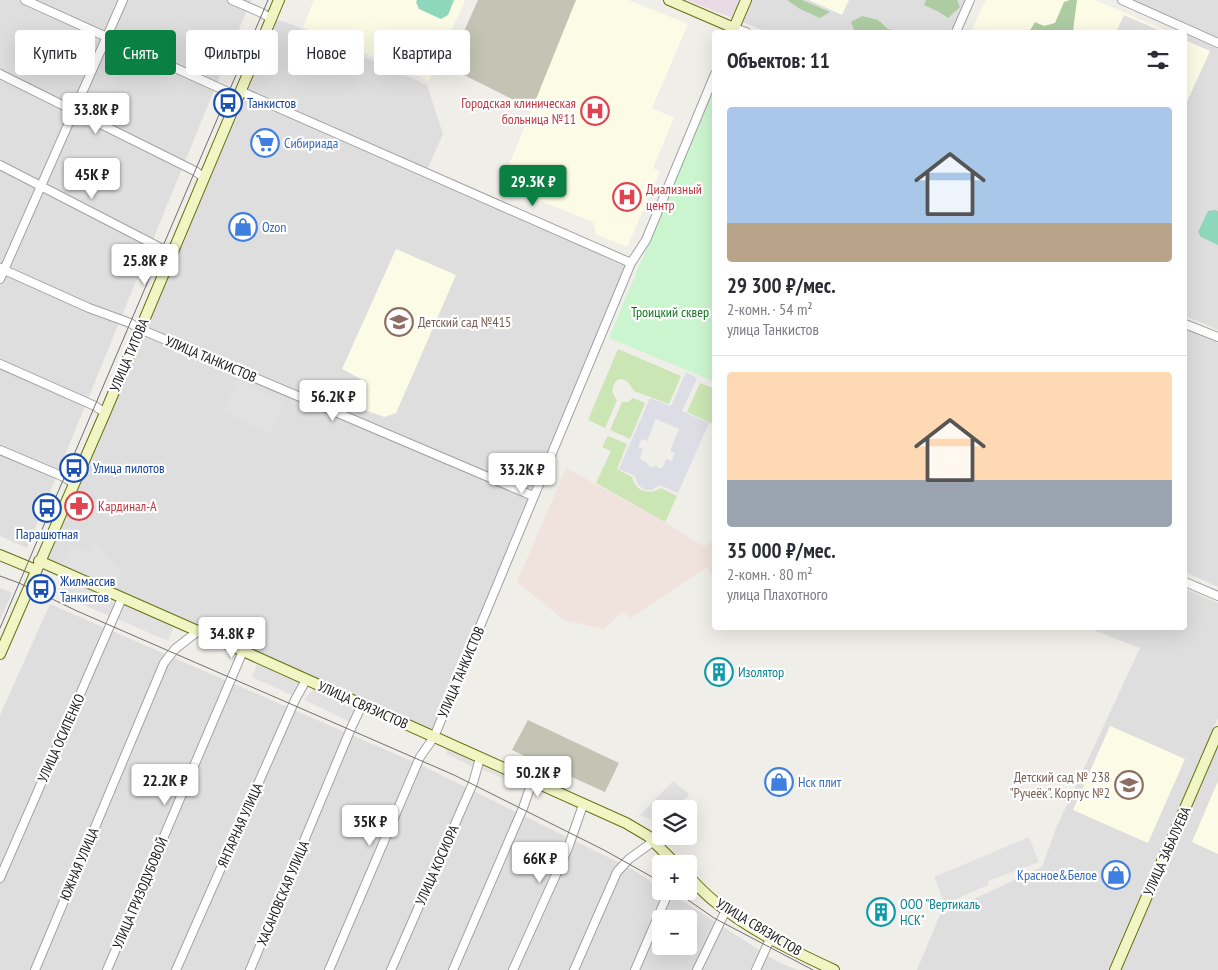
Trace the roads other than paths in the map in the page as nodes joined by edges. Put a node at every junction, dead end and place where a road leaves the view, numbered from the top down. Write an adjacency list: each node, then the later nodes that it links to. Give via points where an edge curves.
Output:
1 (25, 0): 13 (street)
2 (123, 0): 10 (street)
3 (232, 0): 9 (street)
4 (279, 0): 9 (street, УЛИЦА ТИТОВА)
5 (668, 0): 11 (street)
6 (746, 0): 11 (street)
7 (970, 0): 12 (street)
8 (1122, 0): 15 (street)
9 (271, 19): 19 (street, УЛИЦА ТИТОВА)
10 (110, 30)
11 (733, 30)
12 (957, 30)
13 (105, 36)
14 (105, 41): 20 (street)
15 (1218, 43)
16 (176, 68): 19 (street)
17 (0, 74): 20 (street)
18 (712, 81): 25 (street, УЛИЦА ТАНКИСТОВ, via 646,240)
19 (239, 94): 22 (street, УЛИЦА ТИТОВА); 25 (street)
20 (74, 111): 22 (street); 23 (street)
21 (0, 165): 23 (street)
22 (203, 178): 24 (street, УЛИЦА ТИТОВА)
23 (41, 186): 24 (street); 26 (street)
24 (172, 255): 29 (street, УЛИЦА ТИТОВА)
25 (631, 263): 35 (street, УЛИЦА ТАНКИСТОВ)
26 (2, 269): 27 (street); 29 (street, УЛИЦА ТАНКИСТОВ)
27 (0, 278)
28 (1187, 325): 30 (street)
29 (140, 329): 32 (street, УЛИЦА ТИТОВА); 35 (street, УЛИЦА ТАНКИСТОВ)
30 (1218, 337)
31 (0, 364): 32 (street)
32 (105, 413): 34 (street, УЛИЦА ТИТОВА)
33 (0, 450): 34 (street)
34 (73, 483): 37 (street, УЛИЦА ТИТОВА)
35 (533, 496): 47 (street, УЛИЦА ТАНКИСТОВ)
36 (0, 555): 37 (street, УЛИЦА СВЯЗИСТОВ)
37 (38, 565): 40 (street, УЛИЦА СВЯЗИСТОВ); 43 (street, УЛИЦА ТИТОВА)
38 (1187, 583): 39 (street)
39 (1218, 596)
40 (122, 598): 41 (street, УЛИЦА СВЯЗИСТОВ); 55 (street, УЛИЦА ОСИПЕНКО)
41 (198, 631): 42 (street, УЛИЦА СВЯЗИСТОВ); 61 (street, ЮЖНАЯ УЛИЦА, via 175,649 164,664)
42 (243, 651): 44 (street, УЛИЦА СВЯЗИСТОВ); 62 (street, УЛИЦА ГРИЗОДУБОВОЙ)
43 (0, 654)
44 (306, 680): 45 (street, УЛИЦА СВЯЗИСТОВ); 63 (street, ЯНТАРНАЯ УЛИЦА)
45 (362, 705): 47 (street, УЛИЦА СВЯЗИСТОВ); 64 (street, ХАСАНОВСКАЯ УЛИЦА)
46 (1218, 732): 74 (street, УЛИЦА ЗАБАЛУЕВА)
47 (434, 737): 48 (street, УЛИЦА СВЯЗИСТОВ); 65 (street, УЛИЦА ТАНКИСТОВ, via 420,757)
48 (480, 758): 49 (street, УЛИЦА СВЯЗИСТОВ); 66 (street, УЛИЦА КОСИОРА, via 473,783)
49 (532, 782): 50 (street, УЛИЦА СВЯЗИСТОВ); 67 (street)
50 (583, 805): 51 (street, УЛИЦА СВЯЗИСТОВ, via 626,823); 68 (street, via 568,848)
51 (652, 840)
52 (652, 842): 69 (street, via 617,872)
53 (658, 845): 54 (street, УЛИЦА СВЯЗИСТОВ)
54 (667, 855)
55 (0, 878)
56 (697, 885): 58 (street, УЛИЦА СВЯЗИСТОВ)
57 (666, 900): 70 (street)
58 (726, 910): 59 (street, УЛИЦА СВЯЗИСТОВ); 71 (street)
59 (771, 937): 60 (street, УЛИЦА СВЯЗИСТОВ); 72 (street)
60 (822, 967): 73 (street, УЛИЦА СВЯЗИСТОВ)
61 (34, 970)
62 (107, 970)
63 (176, 970)
64 (250, 970)
65 (329, 970)
66 (391, 970)
67 (453, 970)
68 (513, 970)
69 (574, 970)
70 (635, 970)
71 (697, 970)
72 (756, 970)
73 (834, 970)
74 (1115, 970)

